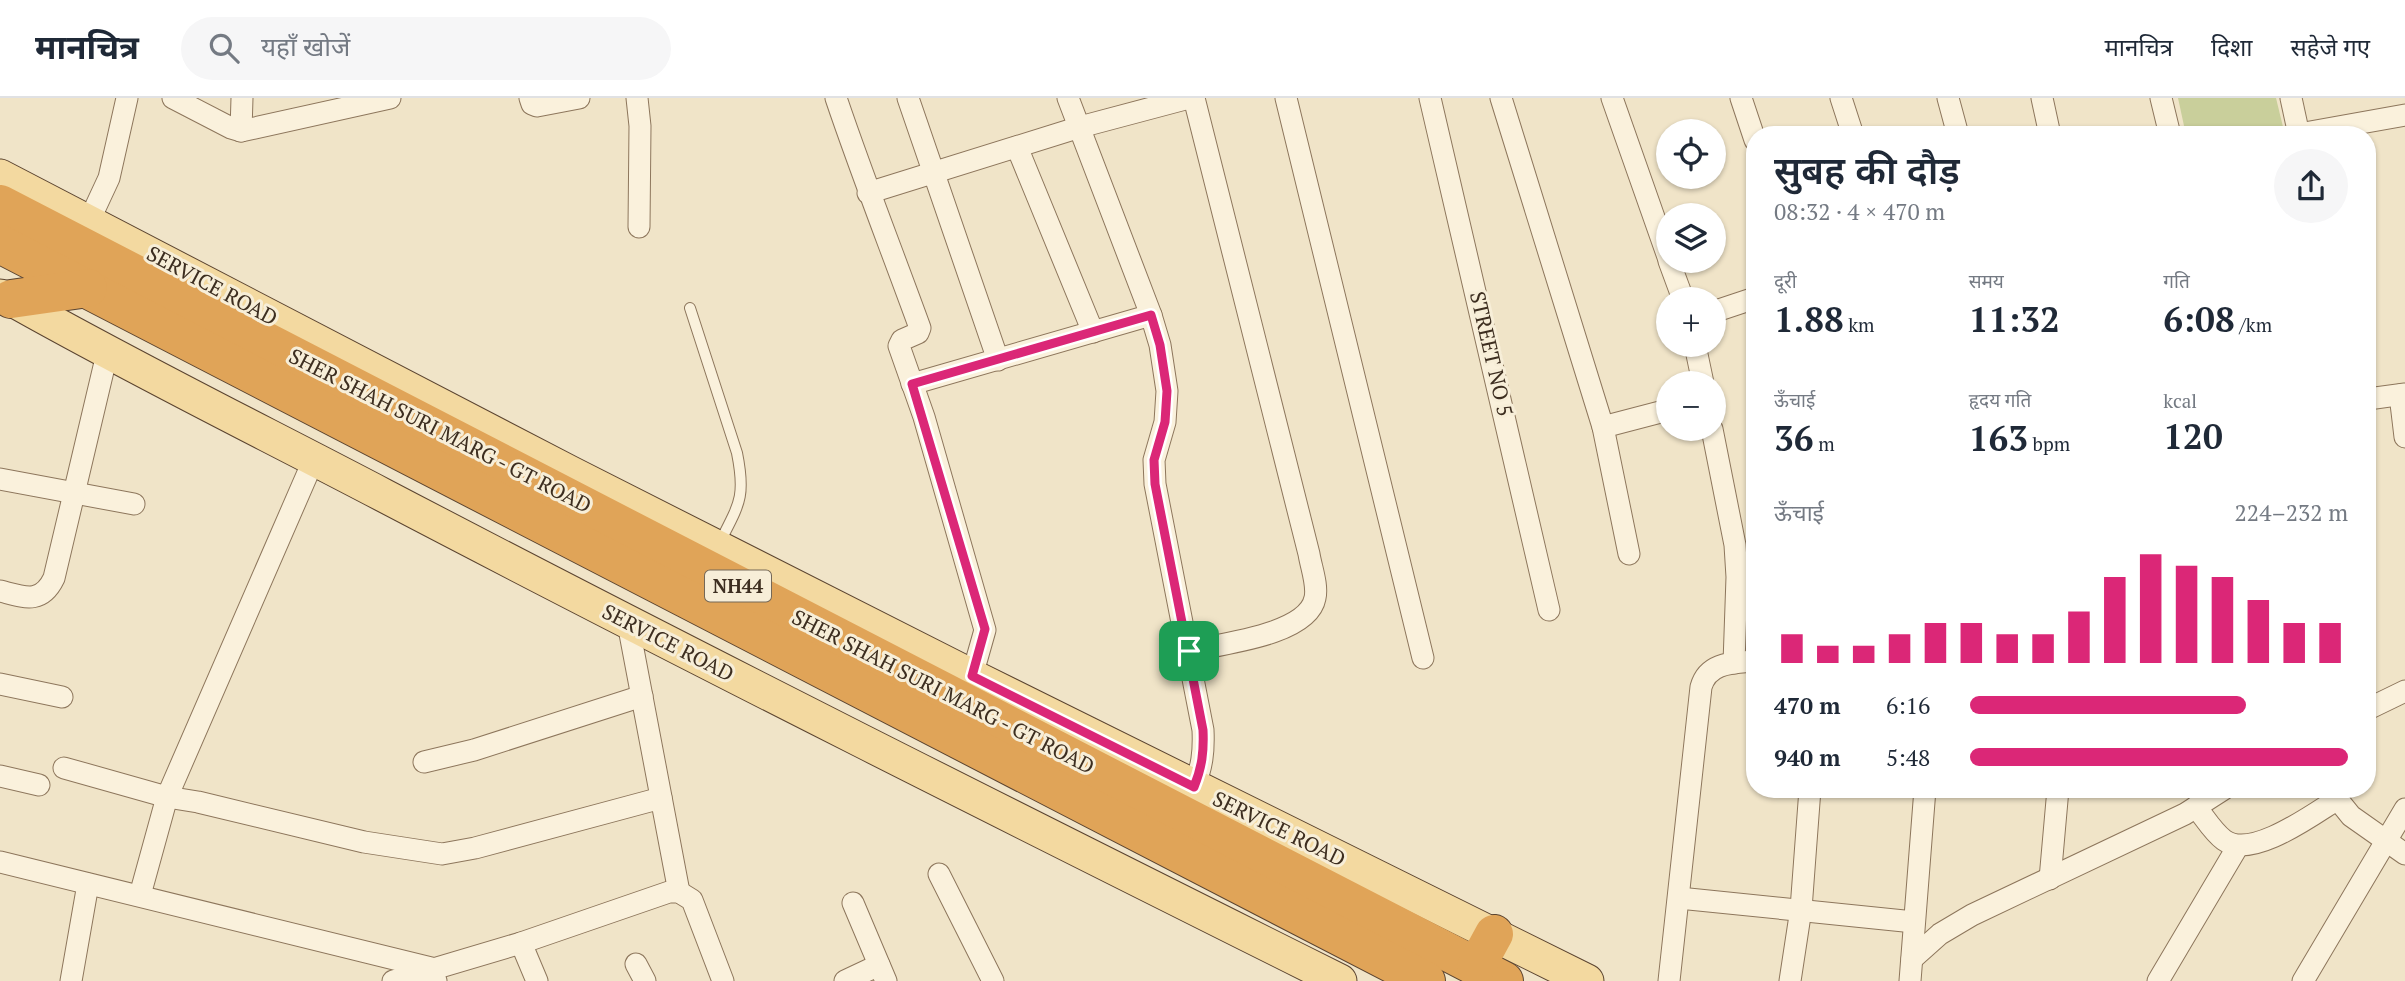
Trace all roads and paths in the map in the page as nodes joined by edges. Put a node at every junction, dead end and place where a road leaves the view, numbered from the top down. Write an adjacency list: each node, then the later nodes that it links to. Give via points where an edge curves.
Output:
1 (127, 98): 37 (street, via 108,178)
2 (173, 98): 31 (street)
3 (242, 98): 31 (street)
4 (390, 98): 31 (street)
5 (530, 98): 6 (street, via 537,106)
6 (579, 98)
7 (637, 98): 39 (street)
8 (835, 98): 35 (street)
9 (908, 98): 33 (street)
10 (1068, 98): 30 (street)
11 (1191, 98): 30 (street); 66 (street, via 1316,596 1310,611 1289,625)
12 (1286, 98): 67 (street)
13 (1430, 98): 64 (street, STREET NO 5)
14 (1501, 98): 54 (street)
15 (1612, 98): 38 (street)
16 (1741, 98): 23 (street)
17 (1841, 98): 24 (street)
18 (1948, 98): 25 (street)
19 (2042, 98): 26 (street)
20 (2161, 98): 27 (street)
21 (2291, 98): 28 (street)
22 (2405, 115): 29 (street)
23 (1750, 126)
24 (1850, 126)
25 (1956, 126)
26 (2048, 126)
27 (2168, 126)
28 (2297, 126)
29 (2344, 126)
30 (1080, 127): 32 (street); 46 (street)
31 (241, 131)
32 (1017, 146): 33 (street); 47 (street)
33 (934, 172): 35 (street); 49 (street)
34 (0, 176): 37 (main road, SERVICE ROAD)
35 (868, 193): 50 (street, via 919,328 899,345)
36 (0, 204): 105 (highway, SHER SHAH SURI MARG - GT ROAD / NH44)
37 (89, 221): 61 (main road, SERVICE ROAD)
38 (1656, 224)
39 (639, 227)
40 (0, 244): 41 (highway, NH44)
41 (88, 288): 42 (highway); 116 (highway, SHER SHAH SURI MARG - GT ROAD / NH44)
42 (5, 297): 48 (main road, SERVICE ROAD)
43 (1746, 301): 45 (street)
44 (690, 308): 61 (lane, via 742,477 742,495)
45 (1726, 308)
46 (1151, 315): 47 (street); 66 (street, via 1167,391 1165,422 1154,460 1155,484)
47 (1093, 332): 49 (street)
48 (107, 354): 57 (main road, SERVICE ROAD); 59 (street)
49 (998, 360): 50 (street)
50 (912, 384): 70 (street, via 985,629)
51 (2402, 394): 52 (street); 55 (street)
52 (2376, 398)
53 (1656, 413): 54 (street)
54 (1603, 428): 62 (street)
55 (2405, 437)
56 (1714, 441): 69 (street, via 1735,545)
57 (314, 459): 65 (main road, SERVICE ROAD); 81 (street)
58 (0, 479): 59 (street)
59 (75, 494): 60 (street); 63 (street, via 48,590 32,597)
60 (134, 504)
61 (717, 547): 70 (main road, SERVICE ROAD)
62 (1629, 554)
63 (0, 591)
64 (1549, 610)
65 (628, 623): 73 (street); 108 (main road, SERVICE ROAD)
66 (1189, 651): 80 (street, via 1203,730 1203,761)
67 (1423, 657)
68 (1746, 662): 69 (street)
69 (1734, 663): 99 (street, via 1714,668 1701,687)
70 (972, 676): 80 (main road, SERVICE ROAD)
71 (0, 684): 74 (street)
72 (2405, 691): 75 (street)
73 (642, 696): 76 (street); 82 (street)
74 (62, 697)
75 (2376, 705)
76 (424, 762)
77 (64, 768): 81 (street)
78 (0, 776): 79 (street)
79 (39, 785)
80 (1194, 787): 105 (main road, SERVICE ROAD)
81 (167, 797): 82 (street, via 364,842 442,854); 98 (street)
82 (662, 798): 97 (street)
83 (1809, 798): 101 (street)
84 (1924, 798): 102 (street)
85 (2057, 798): 95 (street)
86 (2328, 798): 91 (street, via 2263,841)
87 (2336, 798): 90 (street)
88 (2189, 803): 91 (street, via 2223,840); 95 (street)
89 (2405, 809): 90 (street)
90 (2385, 841): 92 (street); 121 (street)
91 (2238, 846): 109 (street)
92 (2405, 854)
93 (0, 862): 96 (street)
94 (939, 874): 115 (street)
95 (2050, 879): 104 (street, via 1972,915 1940,934)
96 (88, 884): 98 (street); 110 (street)
97 (679, 892): 103 (street); 113 (street, via 692,900)
98 (140, 895): 107 (street)
99 (1679, 898): 101 (street); 118 (street)
100 (853, 903): 106 (street)
101 (1801, 909): 102 (street); 119 (street)
102 (1914, 922): 104 (street)
103 (521, 943): 107 (street); 112 (street)
104 (1912, 959): 120 (street)
105 (1491, 961): 117 (main road, SERVICE ROAD)
106 (883, 973): 114 (street)
107 (433, 974): 111 (street)
108 (1330, 979)
109 (2163, 979)
110 (71, 981)
111 (393, 981)
112 (537, 981)
113 (723, 981)
114 (845, 981)
115 (993, 981)
116 (1426, 981)
117 (1587, 981)
118 (1669, 981)
119 (1790, 981)
120 (1909, 981)
121 (2303, 981)

